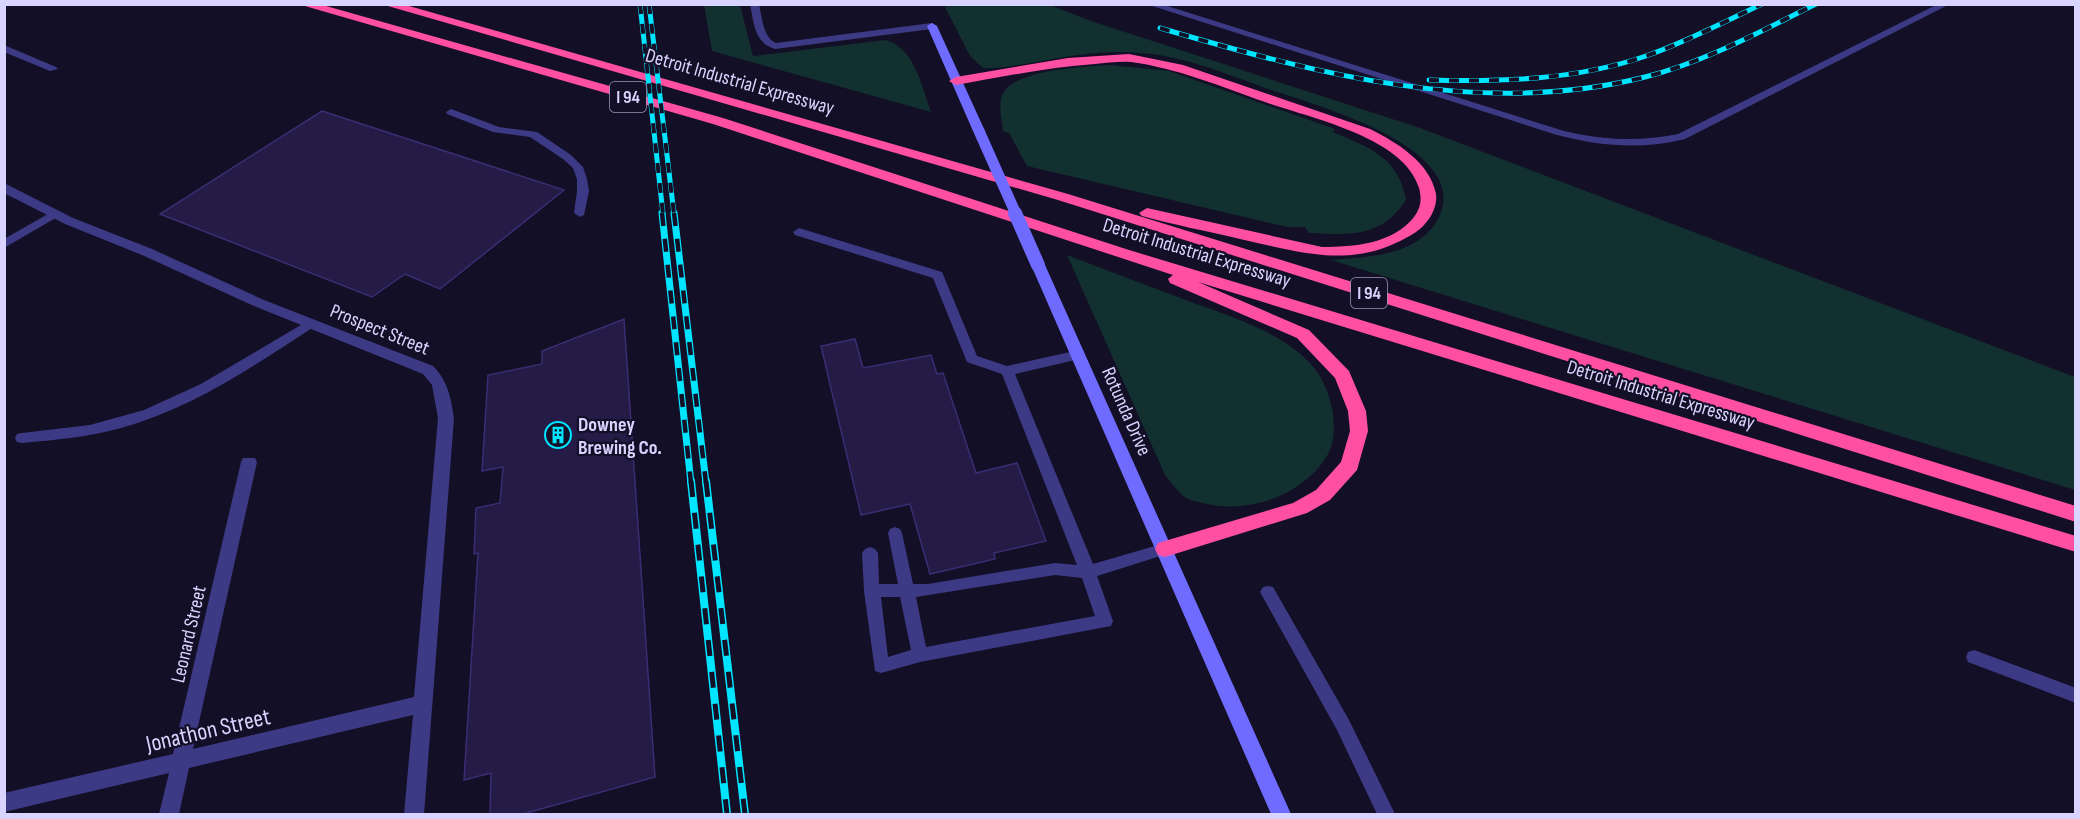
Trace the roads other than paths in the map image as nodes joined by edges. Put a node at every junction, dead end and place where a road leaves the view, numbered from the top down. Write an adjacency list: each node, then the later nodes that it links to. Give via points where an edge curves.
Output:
1 (304, 4): 17 (highway, Detroit Industrial Expressway / I 94, via 718,121)
2 (387, 4): 12 (highway, Detroit Industrial Expressway / I 94)
3 (754, 4): 6 (lane, via 762,36 775,46)
4 (1150, 4): 5 (lane, via 1561,133 1627,144 1661,142 1681,136)
5 (1946, 4)
6 (932, 26): 9 (main road, Rotunda Drive)
7 (4, 48): 8 (lane)
8 (53, 69)
9 (956, 81): 12 (highway, via 1084,60 1129,58 1164,64 1384,141 1420,170 1429,200 1424,214 1396,239 1365,249 1322,252); 19 (main road, Rotunda Drive, bridge)
10 (451, 112): 13 (lane, via 497,130 533,134 567,157 578,167 582,179)
11 (4, 187): 14 (street, Prospect Street)
12 (1063, 197): 23 (highway, Detroit Industrial Expressway / I 94)
13 (580, 213)
14 (55, 214): 16 (lane); 18 (street, Prospect Street)
15 (800, 232): 20 (lane, via 938,275 972,359)
16 (4, 244)
17 (1124, 254): 25 (highway, Detroit Industrial Expressway / I 94); 26 (highway, via 1303,334 1343,375 1357,411 1359,431 1350,465 1323,495 1284,513)
18 (311, 324): 21 (lane, via 229,376 165,408 92,430); 35 (street, Prospect Street, via 430,371 442,389 446,418)
19 (1079, 356): 20 (lane); 26 (main road, Rotunda Drive)
20 (1007, 371): 28 (lane)
21 (22, 438)
22 (249, 462): 36 (street, Leonard Street)
23 (2076, 514)
24 (895, 533): 30 (lane)
25 (2076, 544)
26 (1165, 549): 28 (lane); 40 (main road, Rotunda Drive)
27 (870, 553): 29 (lane)
28 (1088, 572): 30 (lane, via 1055,569); 32 (lane, via 1105,621)
29 (872, 591): 30 (lane); 32 (lane, via 881,666)
30 (907, 592): 32 (lane)
31 (1268, 592): 41 (lane, via 1343,725)
32 (920, 655)
33 (1974, 657): 34 (lane)
34 (2076, 696)
35 (422, 704): 36 (street, Jonathon Street); 39 (street, Prospect Street)
36 (182, 762): 37 (street, Jonathon Street); 38 (street, Leonard Street)
37 (4, 803)
38 (169, 814)
39 (414, 814)
40 (1281, 814)
41 (1386, 814)

